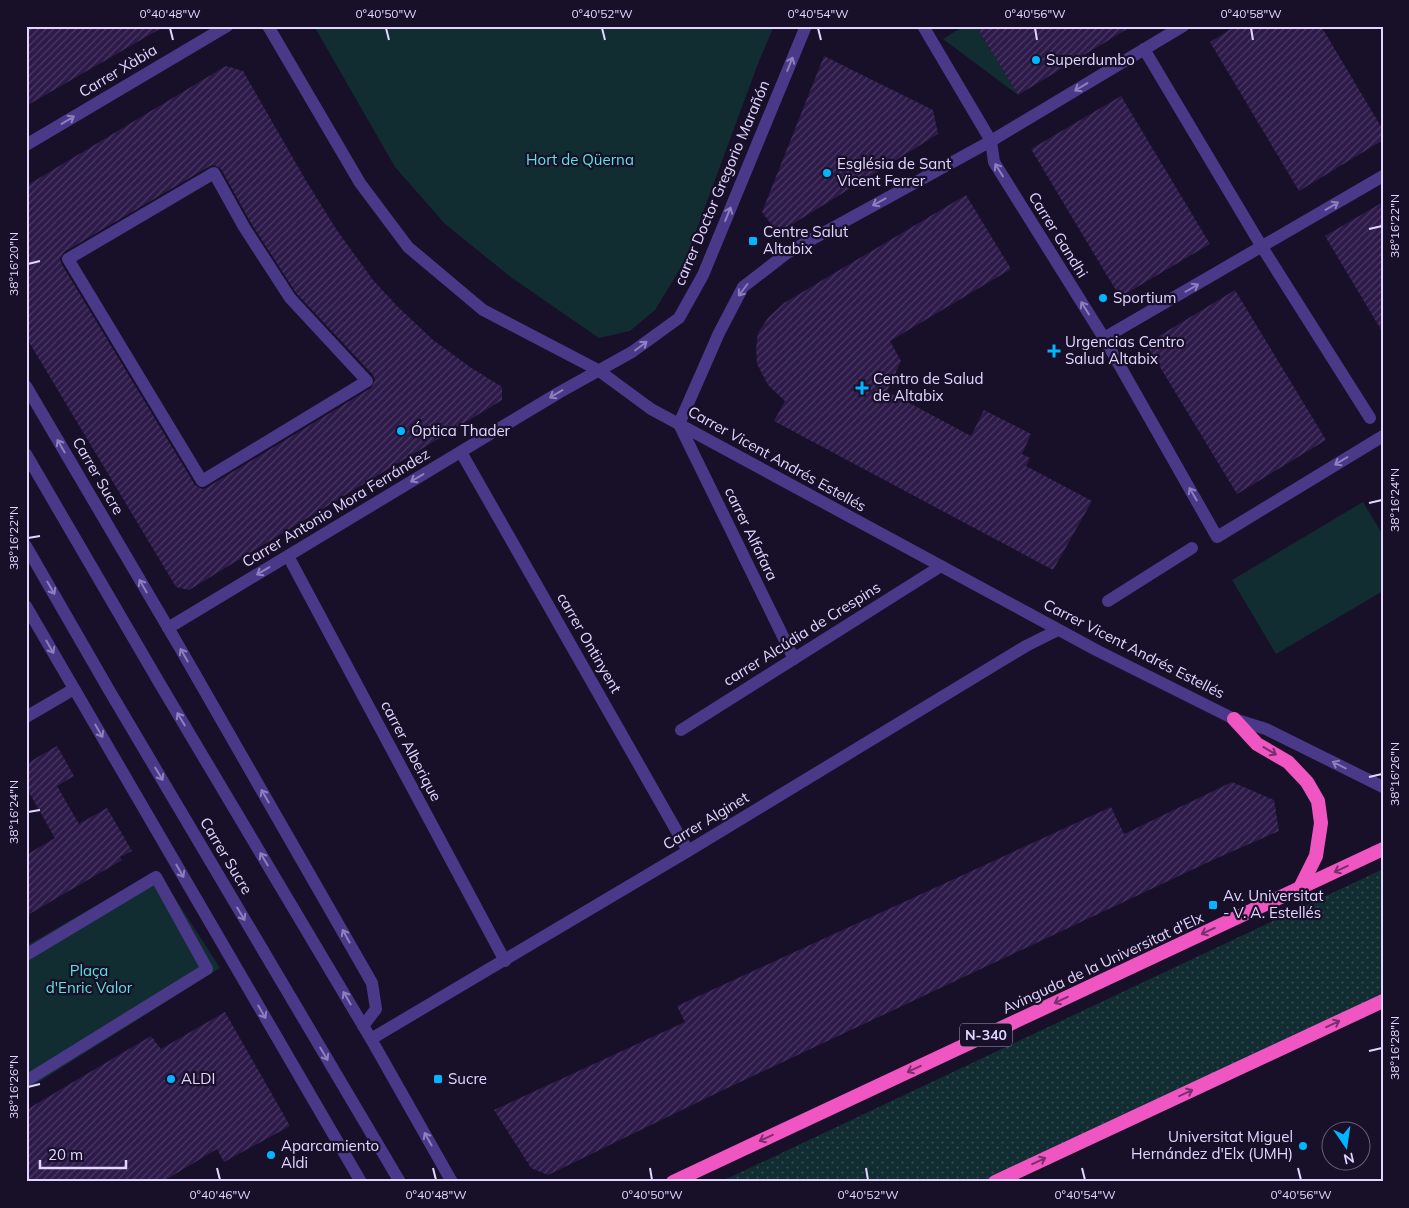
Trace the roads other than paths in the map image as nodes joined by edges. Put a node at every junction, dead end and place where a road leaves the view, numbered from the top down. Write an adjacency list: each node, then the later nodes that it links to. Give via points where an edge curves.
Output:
1 (227, 26): 8 (street, Carrer Xàbia, one-way to 1)
2 (268, 26): 12 (street, Carrer Vicent Andrés Estellés, via 360,183 408,247 482,310)
3 (806, 26): 12 (street, carrer Doctor Gregorio Marañón, one-way to 3, via 632,352 679,318 703,275)
4 (923, 26): 7 (street, Carrer Gandhi)
5 (1183, 26): 6 (street)
6 (1144, 49): 7 (street, one-way to 7); 10 (street)
7 (991, 141): 11 (street, Carrer Gandhi, one-way to 7, via 994,162); 15 (street, one-way to 15, via 787,253 743,287)
8 (26, 145)
9 (1383, 176): 10 (street, one-way to 9)
10 (1262, 247): 11 (street, one-way to 10); 14 (street)
11 (1104, 338): 16 (street, Carrer Gandhi, one-way to 11, via 1217,537)
12 (598, 370): 15 (street, Carrer Vicent Andrés Estellés); 17 (street, Carrer Antonio Mora Ferrández, one-way to 17)
13 (26, 386): 26 (street, Carrer Sucre, one-way to 13)
14 (1370, 418)
15 (679, 424): 23 (street, Carrer Vicent Andrés Estellés); 28 (street, carrer Alfafara)
16 (1383, 436)
17 (460, 452): 22 (street, Carrer Antonio Mora Ferrández, one-way to 22); 35 (street, carrer Ontinyent)
18 (26, 454): 40 (street, Carrer Sucre, one-way to 18)
19 (202, 482): 19 (street, via 68,259 214,173 290,298 368,380)
20 (26, 546): 44 (street, Carrer Sucre, one-way to 44)
21 (1192, 548): 24 (street)
22 (288, 556): 26 (street, Carrer Antonio Mora Ferrández, one-way to 26); 38 (street, carrer Alberique)
23 (941, 566): 27 (street, Carrer Vicent Andrés Estellés); 28 (street, carrer Alcúdia de Crespins)
24 (1108, 601)
25 (26, 606): 29 (street, one-way to 29)
26 (168, 628): 40 (street, Carrer Sucre, one-way to 26, via 376,1009 372,984)
27 (1058, 630): 31 (street, Carrer Vicent Andrés Estellés); 35 (street, Carrer Alginet)
28 (794, 659): 32 (street, carrer Alcúdia de Crespins)
29 (74, 689): 30 (street); 43 (street, one-way to 43)
30 (26, 717)
31 (1234, 719): 33 (street, Carrer Vicent Andrés Estellés, one-way to 31, via 1266,729); 36 (highway, one-way to 36, via 1257,744 1288,762 1307,782 1318,801 1321,823 1316,856)
32 (681, 730)
33 (1383, 787)
34 (1383, 849): 36 (highway, Avinguda de la Universitat d'Elx / N-340, one-way to 36)
35 (688, 851): 38 (street, Carrer Alginet)
36 (1300, 888): 46 (highway, Avinguda de la Universitat d'Elx / N-340, one-way to 46)
37 (26, 955): 42 (street, via 156,878 207,969)
38 (505, 961): 41 (street, Carrer Alginet)
39 (1383, 1001): 47 (highway, one-way to 39)
40 (363, 1026): 41 (street, Carrer Sucre)
41 (371, 1039): 45 (street, Carrer Sucre, one-way to 41)
42 (26, 1081)
43 (361, 1182)
44 (400, 1182)
45 (452, 1182)
46 (673, 1182)
47 (995, 1182)

